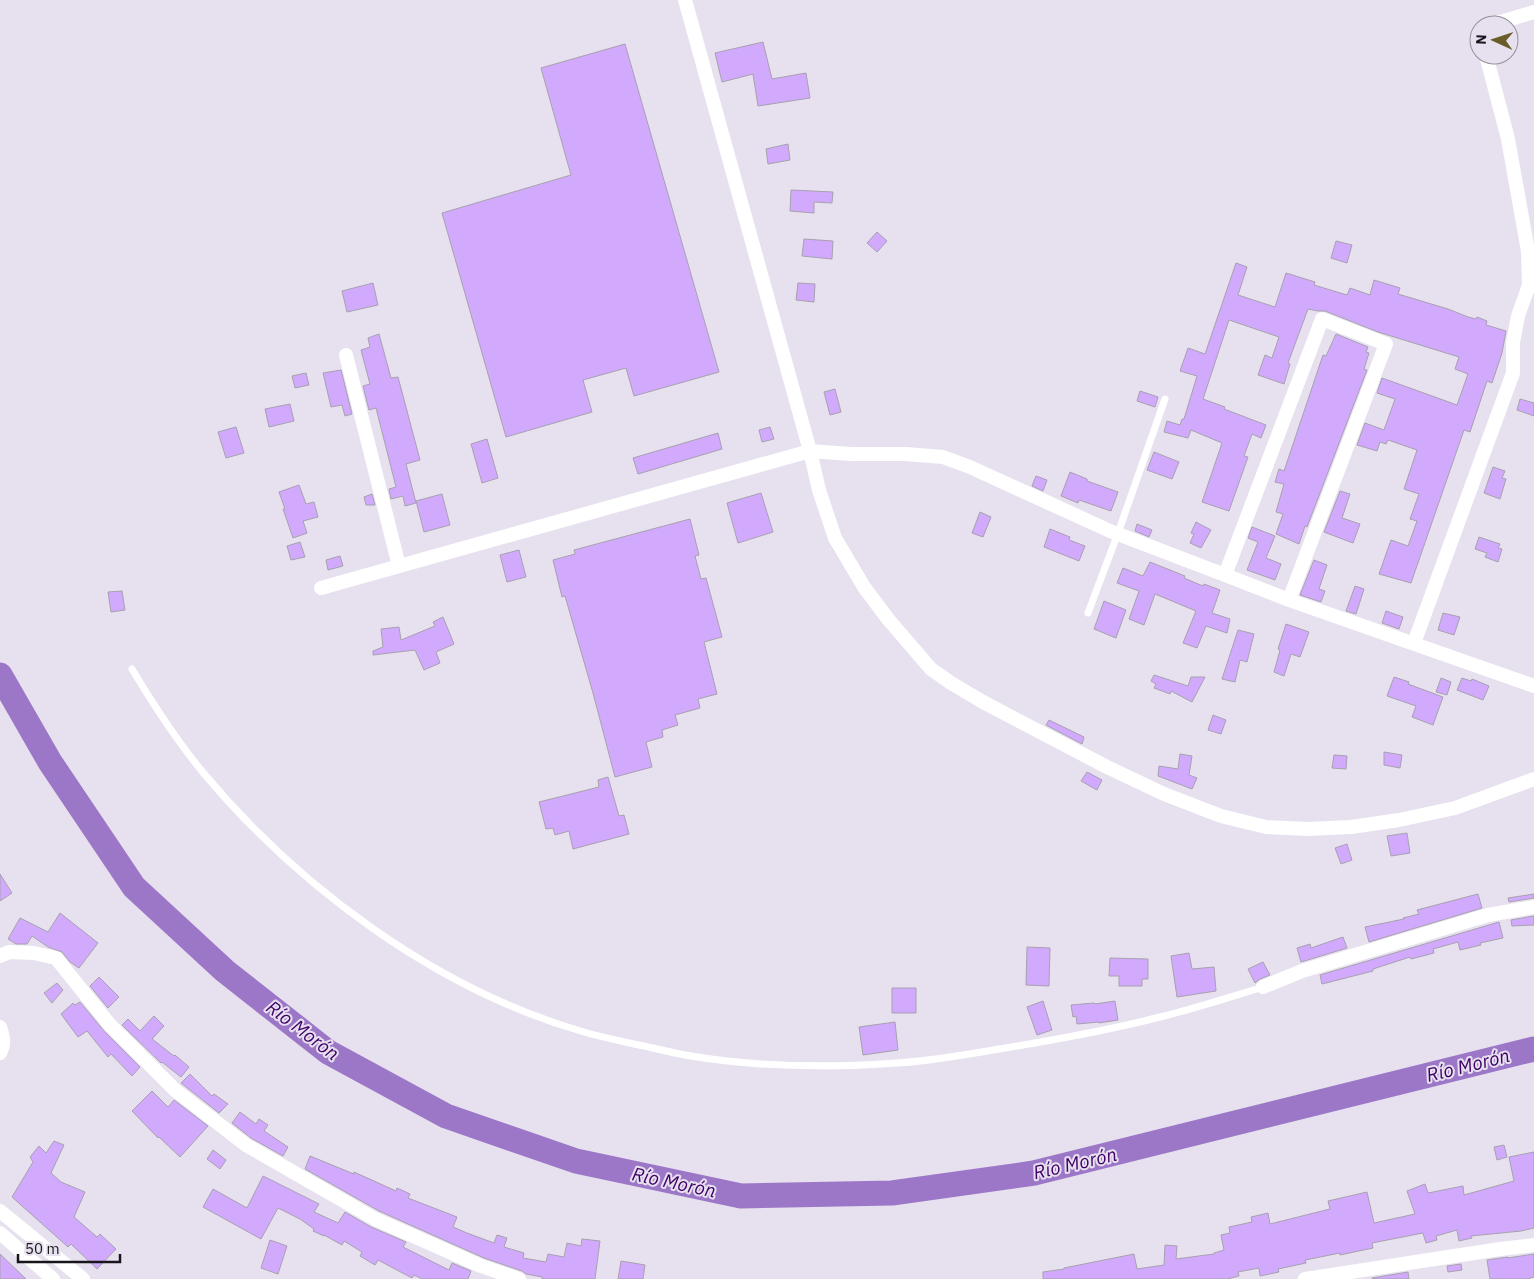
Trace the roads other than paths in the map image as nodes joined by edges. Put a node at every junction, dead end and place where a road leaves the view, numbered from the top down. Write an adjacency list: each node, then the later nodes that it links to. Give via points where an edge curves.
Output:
1 (685, 0): 7 (street)
2 (1534, 12): 3 (street)
3 (1519, 16)
4 (1489, 65): 14 (street, via 1508,139 1526,235 1529,285 1513,343 1513,373)
5 (346, 354): 9 (street)
6 (1165, 399): 8 (lane)
7 (810, 451): 8 (street, via 943,457); 9 (street); 17 (street, via 835,538 864,587 931,669 982,702 1164,794 1230,818 1266,826 1308,829 1351,827 1455,808)
8 (1118, 534): 10 (street); 13 (lane)
9 (399, 566): 11 (street)
10 (1225, 575): 12 (street); 12 (street, via 1322,318 1386,344)
11 (321, 588)
12 (1289, 600): 14 (street)
13 (1088, 613)
14 (1414, 643): 16 (street)
15 (132, 669): 20 (lane, via 176,737 226,799 283,856 342,905 401,947 464,983 524,1011 586,1033 686,1055 731,1060 821,1066 897,1063 1032,1044 1163,1016)
16 (1534, 686)
17 (1534, 779)
18 (1534, 907): 20 (street, via 1478,918 1302,971)
19 (0, 956): 29 (street, via 9,952 34,952 56,958 110,1025 162,1077 246,1145 375,1219 481,1266)
20 (1263, 987)
21 (0, 1027): 22 (street, via 4,1038)
22 (0, 1053)
23 (0, 1210): 28 (street)
24 (0, 1233): 27 (street)
25 (1534, 1245): 26 (street)
26 (1355, 1275): 30 (street)
27 (53, 1279)
28 (83, 1279)
29 (519, 1279)
30 (1305, 1279)

